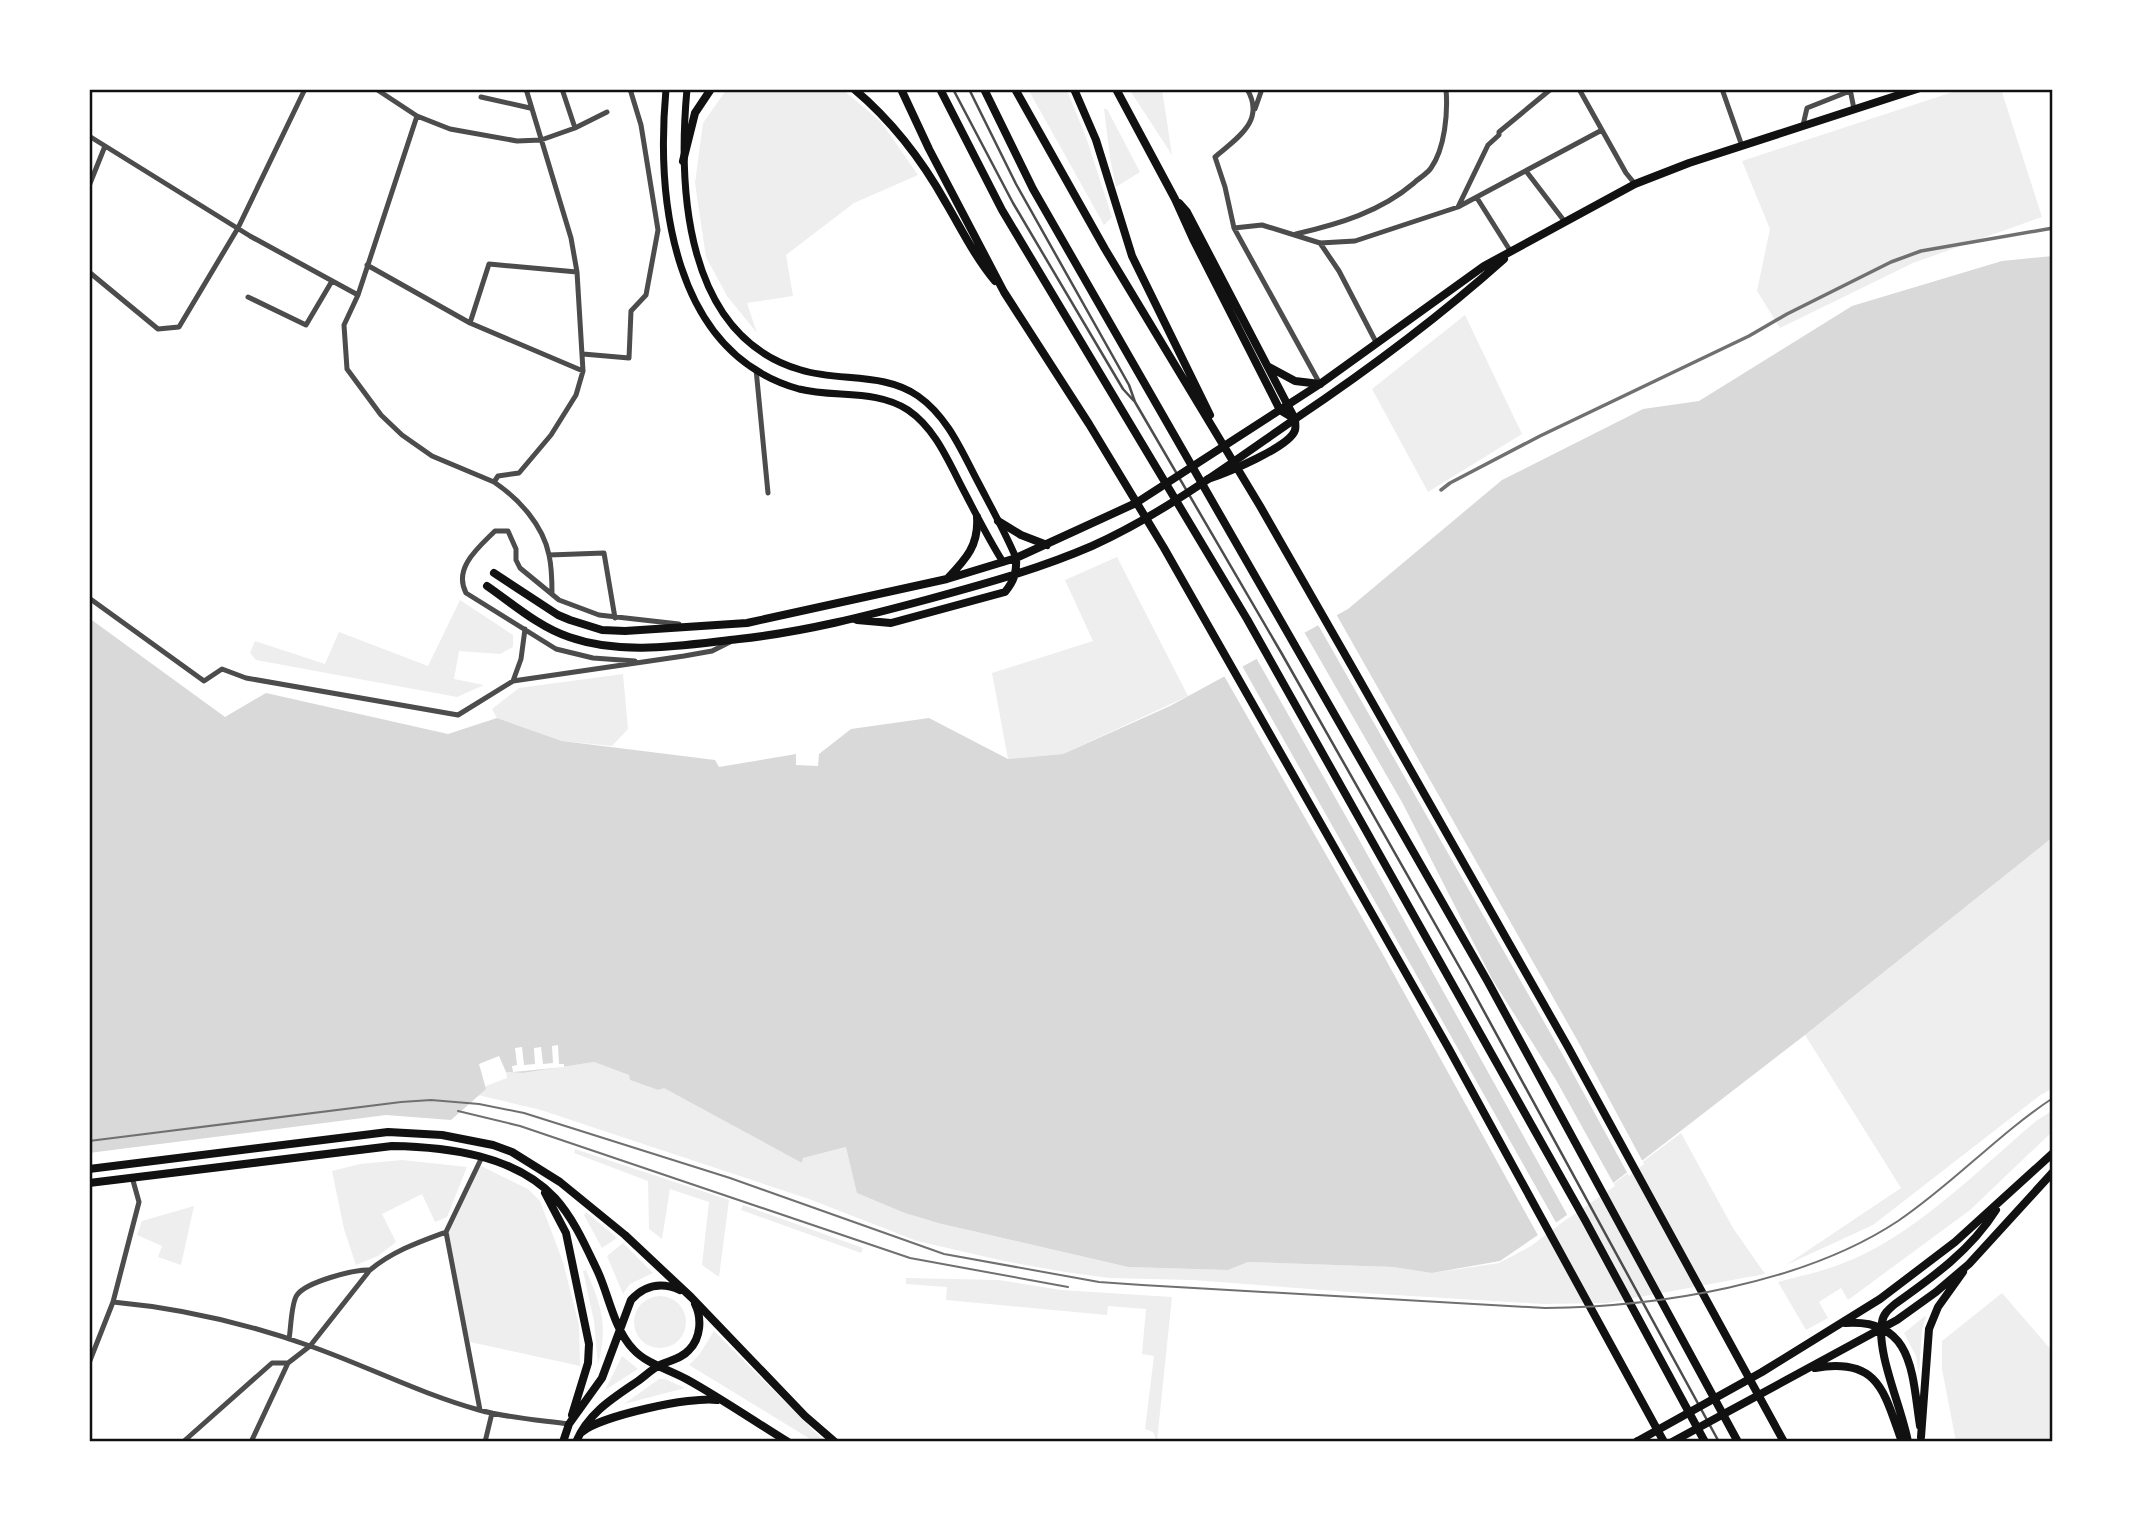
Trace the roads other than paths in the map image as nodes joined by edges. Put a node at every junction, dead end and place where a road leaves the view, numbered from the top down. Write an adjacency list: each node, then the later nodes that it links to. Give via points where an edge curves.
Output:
1 (305, 89): 48 (street)
2 (376, 89): 31 (street)
3 (526, 89): 27 (street)
4 (562, 89): 33 (street)
5 (630, 89): 50 (street, via 642,125)
6 (666, 89): 47 (main road, via 663,178)
7 (687, 89): 39 (main road)
8 (711, 89): 39 (main road, via 695,113)
9 (854, 89): 58 (main road, via 906,142 976,257)
10 (901, 89): 58 (main road)
11 (940, 89): 130 (main road, via 1002,210 1247,619)
12 (953, 89): 68 (lane, via 1013,203)
13 (970, 89): 68 (lane, via 1016,184)
14 (984, 89): 132 (main road, via 1033,189 1488,982)
15 (1074, 89): 71 (main road, via 1096,140 1132,256)
16 (1116, 89): 44 (main road)
17 (1247, 89): 30 (street)
18 (1262, 89): 30 (street)
19 (1446, 89): 51 (street, via 1444,128 1430,169 1377,208)
20 (1551, 89): 45 (street, via 1488,145)
21 (1579, 89): 34 (street)
22 (1722, 89): 38 (street)
23 (1917, 89): 28 (main road)
24 (1015, 90): 71 (main road)
25 (1850, 90): 28 (street); 32 (street, via 1807,108)
26 (481, 97): 27 (street)
27 (530, 108): 36 (street)
28 (1854, 109): 32 (main road)
29 (607, 112): 33 (street)
30 (1254, 112): 49 (street, via 1243,133 1215,158)
31 (417, 116): 36 (street, via 450,129 517,141); 54 (street)
32 (1803, 125): 38 (main road)
33 (575, 128): 36 (street)
34 (1602, 130): 40 (street); 41 (street)
35 (89, 136): 37 (street)
36 (541, 140): 56 (street)
37 (105, 146): 42 (street); 48 (street)
38 (1742, 146): 41 (main road)
39 (683, 160): 75 (main road, via 695,249 714,296 738,331 765,355 797,369 881,381 916,394 950,430)
40 (1526, 171): 43 (street); 46 (street)
41 (1635, 184): 46 (main road)
42 (89, 186)
43 (1477, 198): 45 (street); 53 (street)
44 (1175, 199): 64 (main road, via 1187,212); 69 (main road)
45 (1458, 207): 52 (street, via 1355,241)
46 (1565, 222): 53 (main road)
47 (670, 227): 50 (street); 65 (main road, via 681,267 701,311 715,333)
48 (238, 228): 55 (street, via 179,327 158,329); 57 (street)
49 (1234, 228): 51 (street, via 1262,225); 67 (street)
50 (658, 230): 63 (street, via 646,295 631,311 629,358)
51 (1293, 235): 52 (street)
52 (1320, 243): 62 (street)
53 (1511, 253): 62 (main road, via 1484,266); 70 (main road, via 1416,334)
54 (367, 265): 59 (street); 61 (street)
55 (89, 272)
56 (577, 272): 61 (street, via 489,264); 63 (street)
57 (332, 281): 59 (street); 60 (street, via 306,325)
58 (1004, 292): 128 (main road, via 1164,548 1449,1049)
59 (358, 295): 72 (street, via 344,326 347,369 402,435 432,456)
60 (248, 297)
61 (471, 323): 66 (street)
62 (1377, 344): 67 (main road)
63 (583, 354): 66 (street)
64 (1265, 363): 67 (main road, via 1295,381); 69 (main road)
65 (756, 369): 73 (street); 74 (main road, via 799,388 872,397 910,411 935,438)
66 (583, 370): 72 (street, via 576,395 551,435 519,473 498,476)
67 (1320, 384): 69 (main road)
68 (1135, 402): 131 (lane, via 1461,970)
69 (1284, 408): 70 (main road); 76 (main road, via 1136,503)
70 (1295, 419): 81 (main road, via 1295,432 1288,439 1249,463 1209,479 1094,545)
71 (1217, 434): 133 (main road, via 1568,1047)
72 (494, 482): 77 (street, via 522,506)
73 (768, 494)
74 (977, 517): 79 (main road); 82 (main road, via 973,549)
75 (998, 522): 76 (main road); 78 (main road)
76 (1047, 545): 78 (main road)
77 (549, 555): 84 (street); 86 (street, via 604,553)
78 (1016, 558): 79 (main road); 81 (main road)
79 (1003, 562): 81 (main road); 82 (main road)
80 (494, 573): 88 (main road, via 558,615 594,628)
81 (1015, 574): 87 (main road); 87 (main road, via 1005,592 990,597 891,623)
82 (947, 579): 88 (main road, via 822,608)
83 (487, 586): 90 (main road, via 550,629 594,644 663,646)
84 (552, 594): 86 (street); 89 (street, via 520,568 508,531 495,531 465,566 461,578 466,593)
85 (89, 598): 92 (street, via 204,681 222,669 246,678 458,715)
86 (615, 618): 88 (street)
87 (854, 619): 90 (main road)
88 (703, 627)
89 (525, 629): 91 (street, via 556,649 593,658); 92 (street)
90 (735, 639): 91 (street, via 712,651)
91 (644, 661): 92 (street)
92 (513, 681)
93 (2053, 1153): 100 (main road)
94 (482, 1157): 97 (main road, via 384,1146); 99 (main road, via 509,1166); 101 (street)
95 (89, 1169): 104 (main road, via 388,1132 470,1140 512,1152 542,1169 625,1235)
96 (2053, 1172): 102 (main road)
97 (132, 1177): 98 (main road); 105 (street, via 139,1202)
98 (89, 1183)
99 (542, 1186): 107 (main road, via 578,1232); 118 (main road, via 566,1233 589,1344 589,1363)
100 (2001, 1201): 106 (main road, via 1955,1242); 108 (main road, via 1964,1251 1885,1313)
101 (446, 1232): 103 (street, via 405,1247); 116 (street)
102 (1969, 1264): 108 (main road); 120 (main road, via 1938,1307 1929,1329)
103 (370, 1270): 109 (street, via 355,1270 300,1292 294,1300); 110 (street)
104 (691, 1297): 107 (main road, via 672,1286 640,1291); 113 (main road, via 699,1314 698,1335 689,1350); 126 (main road)
105 (113, 1302): 109 (street, via 151,1305); 111 (street)
106 (1842, 1324): 108 (main road, via 1858,1322); 127 (main road)
107 (621, 1328): 113 (main road, via 637,1354); 118 (main road, via 602,1378)
108 (1882, 1329): 114 (main road); 120 (main road, via 1893,1333 1904,1349); 135 (main road, via 1881,1345)
109 (289, 1339): 110 (street)
110 (310, 1346): 112 (street); 116 (street)
111 (89, 1363)
112 (288, 1363): 121 (street, via 272,1363); 122 (street)
113 (660, 1365): 115 (main road); 119 (main road, via 597,1410)
114 (1805, 1370): 129 (main road); 134 (main road, via 1840,1366 1868,1374 1885,1393)
115 (723, 1402): 119 (main road, via 670,1403 585,1429); 125 (main road)
116 (480, 1410): 117 (street)
117 (492, 1413): 118 (street); 123 (street)
118 (569, 1424): 124 (main road)
119 (577, 1440)
120 (1922, 1440)
121 (183, 1442)
122 (251, 1442)
123 (485, 1442)
124 (563, 1442)
125 (788, 1442)
126 (835, 1442)
127 (1637, 1442)
128 (1664, 1442)
129 (1672, 1442)
130 (1705, 1442)
131 (1719, 1442)
132 (1738, 1442)
133 (1784, 1442)
134 (1902, 1442)
135 (1908, 1442)

